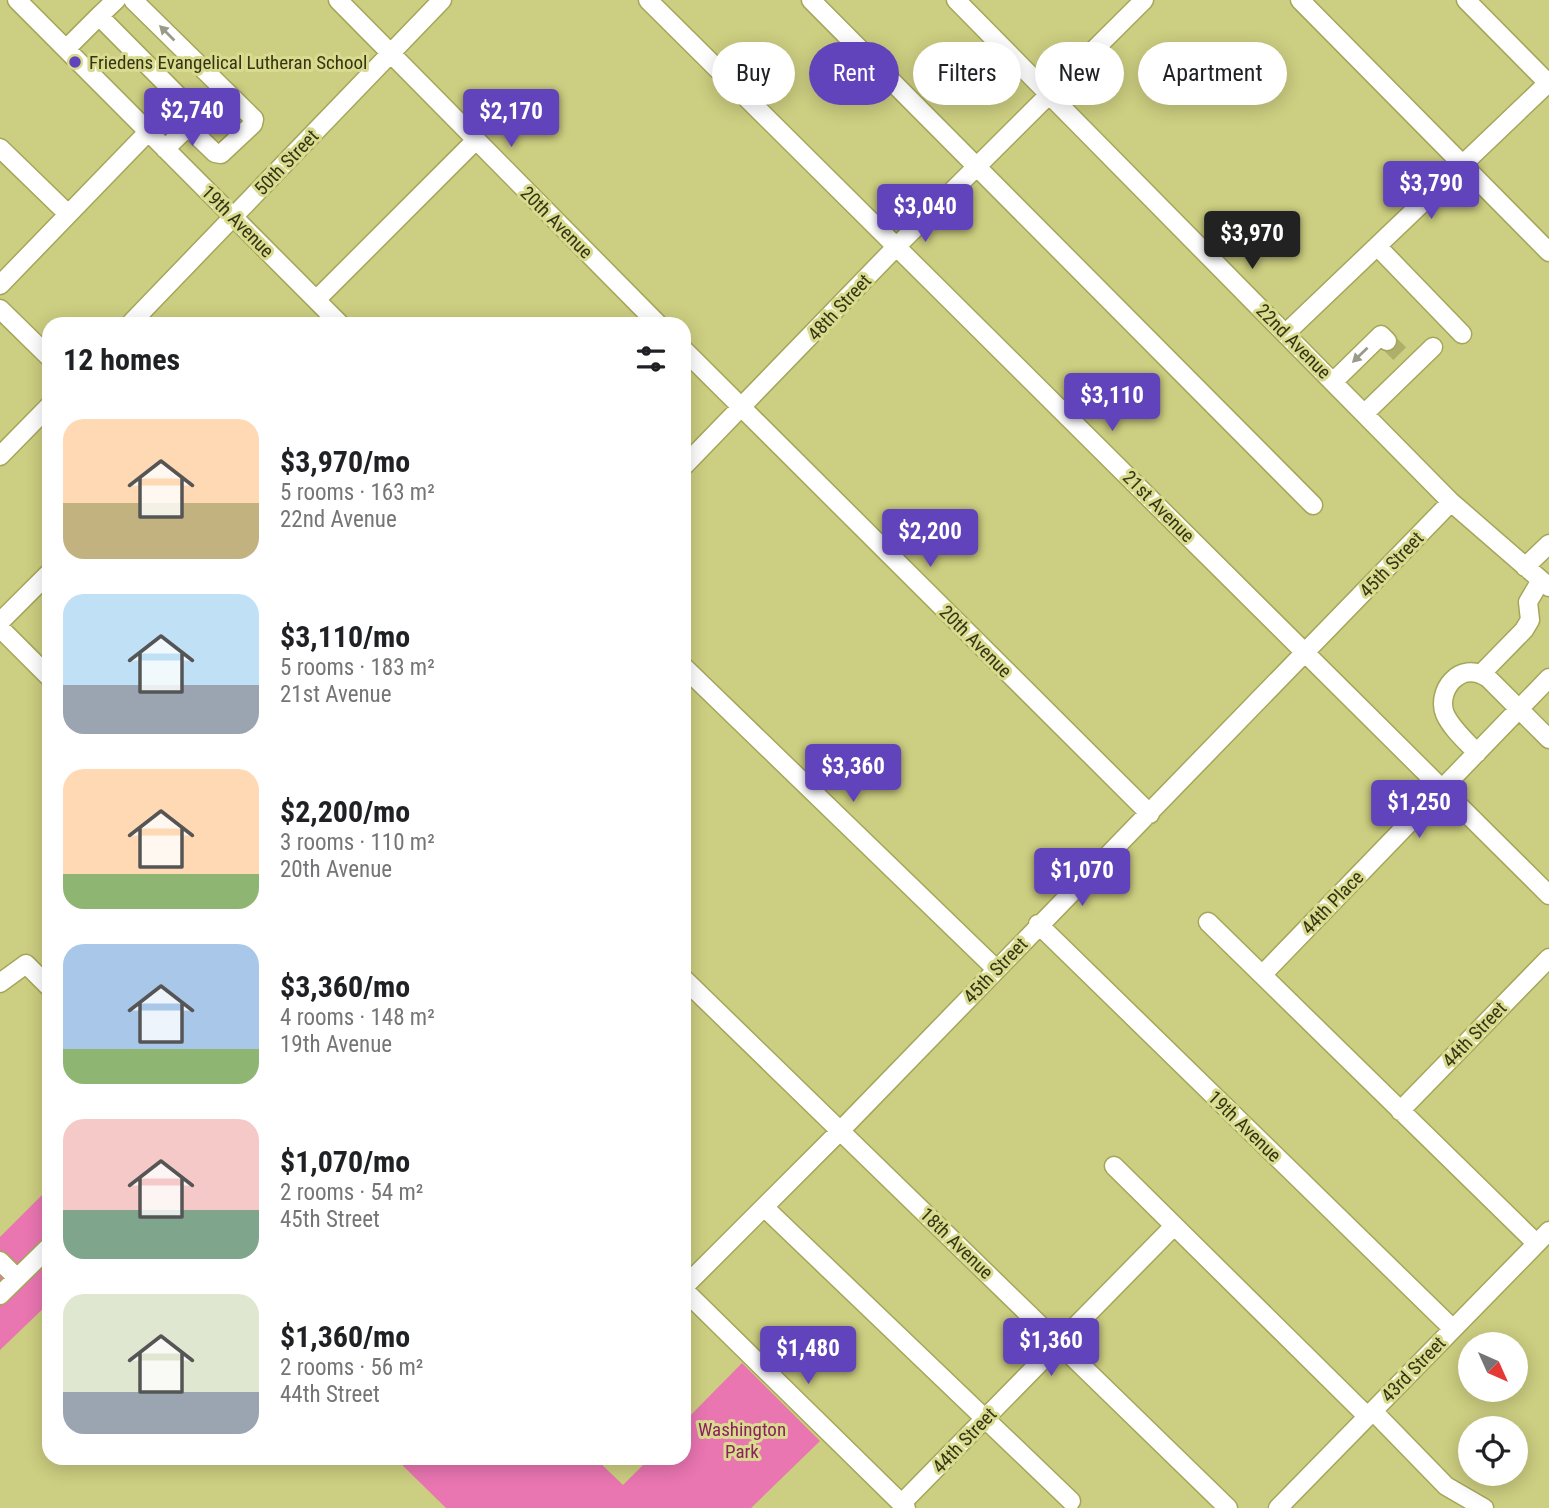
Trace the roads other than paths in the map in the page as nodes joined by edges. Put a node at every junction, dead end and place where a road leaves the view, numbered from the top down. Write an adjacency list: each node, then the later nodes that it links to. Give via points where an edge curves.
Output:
1 (17, 0): 14 (street, 19th Avenue)
2 (116, 0): 12 (street)
3 (133, 0): 18 (street, one-way to 3)
4 (338, 0): 15 (street, 20th Avenue)
5 (442, 0): 15 (street, 50th Street)
6 (648, 0): 31 (street, 21st Avenue)
7 (811, 0): 27 (street)
8 (956, 0): 16 (street, 22nd Avenue)
9 (1144, 0): 13 (street, 48th Street)
10 (1300, 0): 26 (street)
11 (1466, 0): 17 (street)
12 (99, 16): 14 (street); 21 (street)
13 (1101, 42)
14 (66, 49): 22 (street, 19th Avenue)
15 (391, 54): 23 (street, 20th Avenue); 29 (street, 50th Street)
16 (1035, 80)
17 (1549, 82): 26 (street)
18 (225, 90): 21 (street); 21 (street, via 254,119 253,124 221,154 215,153)
19 (1036, 105): 27 (street, 48th Street)
20 (1060, 105): 39 (street, 22nd Avenue)
21 (193, 121): 25 (street)
22 (148, 132): 25 (street, 19th Avenue); 28 (street)
23 (476, 140): 34 (street); 38 (street, 20th Avenue)
24 (0, 148): 28 (street)
25 (166, 149): 29 (street, 19th Avenue)
26 (1462, 164): 30 (street); 32 (street)
27 (975, 167): 31 (street, 48th Street); 52 (street)
28 (68, 214): 33 (street)
29 (234, 217): 34 (street, 19th Avenue); 36 (street, 50th Street)
30 (1377, 246): 39 (street); 40 (street)
31 (896, 247): 46 (street, 48th Street); 59 (street, 21st Avenue)
32 (1549, 252)
33 (0, 285)
34 (316, 300): 37 (street, 19th Avenue)
35 (0, 309): 43 (street)
36 (137, 317)
37 (333, 317)
38 (651, 317)
39 (1286, 333): 45 (street, 22nd Avenue)
40 (1462, 334)
41 (1387, 341): 45 (street, one-way to 45, via 1381,335)
42 (1433, 347): 48 (street, via 1408,363)
43 (42, 350)
44 (691, 357): 46 (street, 20th Avenue)
45 (1334, 381): 48 (street, 22nd Avenue)
46 (743, 409): 50 (street, 48th Street); 68 (street, 20th Avenue)
47 (42, 413): 49 (street)
48 (1365, 413): 51 (street, 22nd Avenue)
49 (0, 456)
50 (691, 459)
51 (1451, 502): 54 (street, 22nd Avenue); 59 (street, 45th Street)
52 (1313, 505)
53 (1549, 544): 54 (street)
54 (1525, 566): 56 (street, 22nd Avenue)
55 (42, 580): 57 (street)
56 (1545, 583): 62 (street, via 1528,602 1530,620 1524,630)
57 (0, 621)
58 (0, 628): 60 (street)
59 (1306, 651): 67 (street, 21st Avenue); 68 (street, 45th Street)
60 (42, 670)
61 (691, 674): 73 (street)
62 (1481, 674): 64 (street); 66 (street, via 1465,670 1452,681 1444,699 1445,713)
63 (1549, 678): 64 (street, 44th Place)
64 (1519, 710): 65 (street); 66 (street, 44th Place)
65 (1549, 739)
66 (1476, 753): 67 (street, 44th Place)
67 (1442, 788): 69 (street, 21st Avenue); 74 (street, 44th Place)
68 (1150, 814): 71 (street, 45th Street)
69 (1549, 895)
70 (1208, 922): 74 (street)
71 (1038, 924): 73 (street, 45th Street); 90 (street, 19th Avenue)
72 (1549, 958): 78 (street, 44th Street)
73 (996, 969): 79 (street, 45th Street)
74 (1262, 975): 78 (street)
75 (42, 980): 76 (street, via 26,964)
76 (0, 983)
77 (691, 986): 79 (street, 18th Avenue)
78 (1400, 1111): 83 (street)
79 (841, 1130): 81 (street, 45th Street); 91 (street, 18th Avenue)
80 (1114, 1166): 82 (street)
81 (764, 1207): 87 (street, 45th Street); 93 (street)
82 (1174, 1226): 91 (street, 44th Street); 92 (street)
83 (1543, 1237): 90 (street, 43rd Street)
84 (42, 1254): 86 (street)
85 (0, 1261): 86 (street)
86 (17, 1278): 88 (street)
87 (691, 1282)
88 (0, 1295)
89 (691, 1296): 95 (street)
90 (1453, 1328): 92 (street, 43rd Street)
91 (1060, 1342): 93 (street, 44th Street); 97 (street, 18th Avenue)
92 (1370, 1414): 96 (street, 43rd Street); 98 (street, via 1446,1486)
93 (984, 1419): 94 (street); 95 (street, 44th Street)
94 (1070, 1501)
95 (903, 1506)
96 (1282, 1507)
97 (1228, 1508)
98 (1484, 1508)

